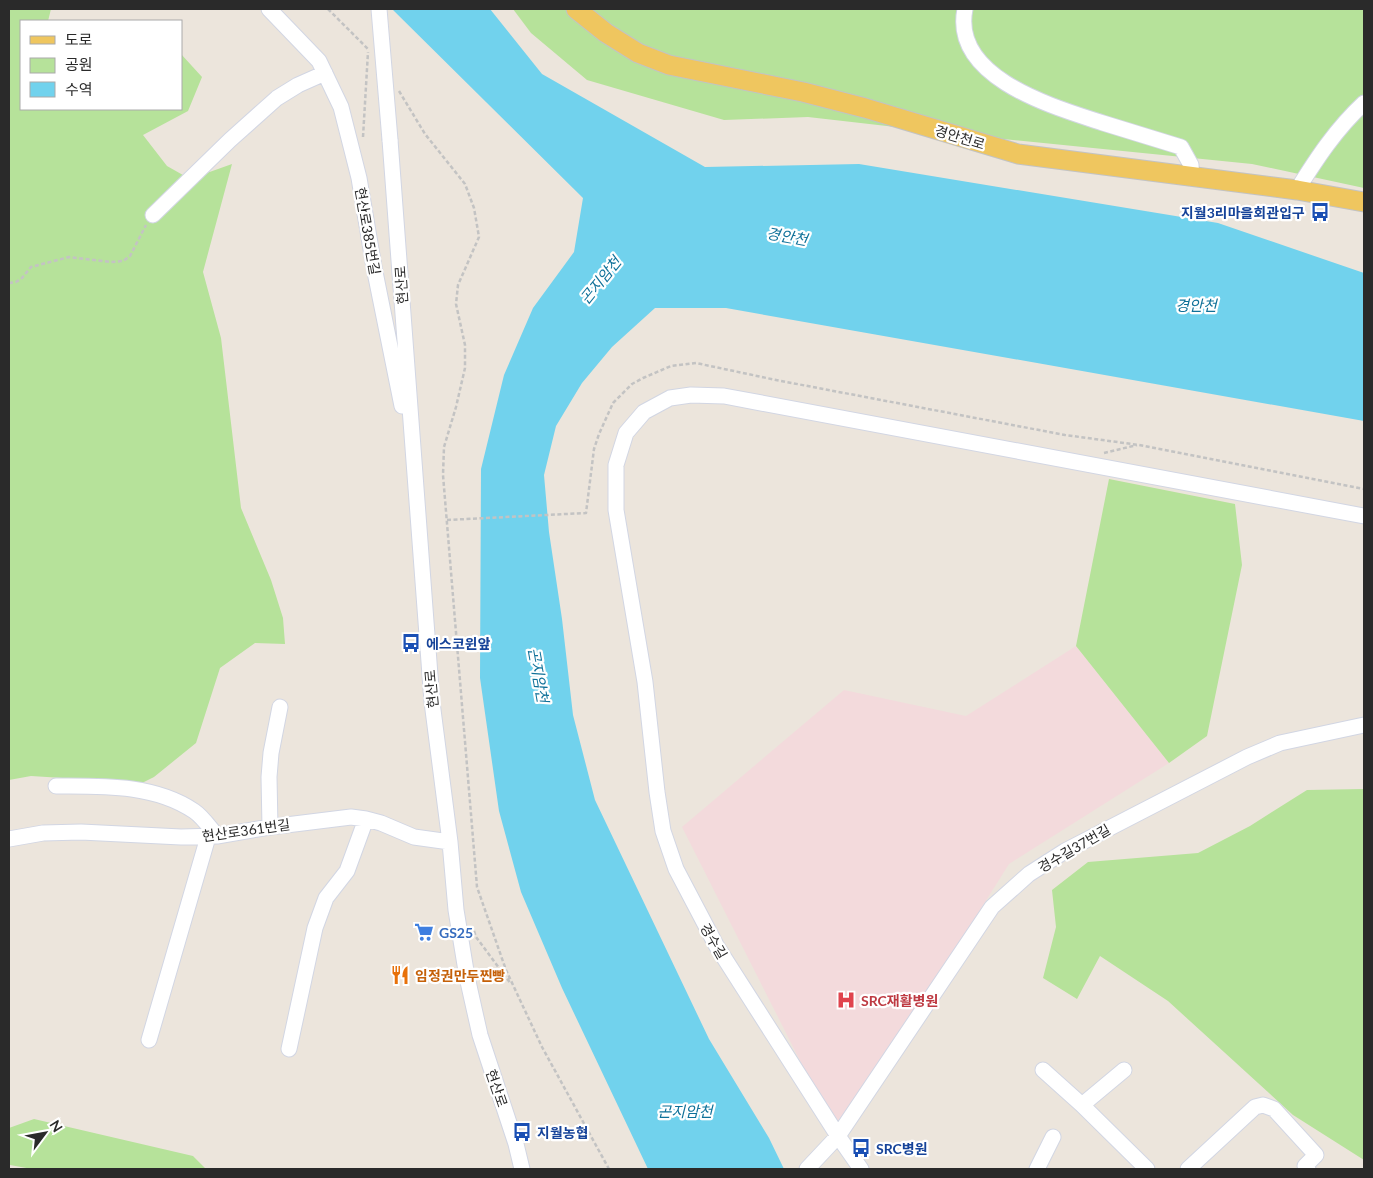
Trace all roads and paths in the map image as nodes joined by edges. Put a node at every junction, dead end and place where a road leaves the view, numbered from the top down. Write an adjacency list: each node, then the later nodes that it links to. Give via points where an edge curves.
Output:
1 (269, 9): 8 (street, 현산로385번길, via 319,61)
2 (328, 9): 6 (path)
3 (379, 9): 20 (street, 현산로, bridge)
4 (576, 9): 12 (main road, 경안천로, via 638,53 669,66 803,92 1018,154)
5 (965, 9): 12 (street, via 965,32 973,54 992,73 1020,92 1055,107 1181,147 1191,165)
6 (368, 48): 7 (path); 11 (path)
7 (374, 56)
8 (325, 73): 15 (street, via 277,98); 20 (street, 현산로385번길, via 341,107 359,178)
9 (396, 87): 24 (path, via 425,134 465,184 474,208 478,237 458,285 456,304 465,345 465,368 444,447)
10 (1364, 103): 13 (street, via 1323,149)
11 (363, 142)
12 (1192, 177): 13 (main road, 경안천로)
13 (1297, 190): 14 (main road, 경안천로)
14 (1364, 202)
15 (153, 215): 16 (path, via 142,229 130,256 123,260 111,262 69,257 32,267 22,278)
16 (9, 283)
17 (696, 363): 18 (path, via 1065,434)
18 (1139, 445): 19 (path); 21 (path)
19 (1103, 453)
20 (415, 476): 32 (street, 현산로, via 432,702)
21 (1364, 488)
22 (578, 514): 24 (path)
23 (1364, 516): 40 (street, 경수길, via 724,396 670,398 644,412 626,433 616,465 616,510 645,682 663,832 676,869 716,945)
24 (446, 520): 34 (path, via 477,887)
25 (280, 707): 29 (street, via 270,761)
26 (1364, 725): 40 (street, 경수길37번길, via 1280,743 1255,754 1064,851 1029,874 992,907)
27 (56, 786): 30 (street, via 108,786 160,795 196,812)
28 (366, 819): 29 (street, 현산로361번길, via 335,818); 32 (street, 현산로361번길, via 414,837); 36 (street, via 347,871 320,910)
29 (270, 827): 30 (street, 현산로361번길)
30 (213, 837): 31 (street, 현산로361번길, via 81,832 43,833); 35 (street)
31 (9, 839)
32 (450, 842): 42 (street, 현산로, via 456,910 469,986 480,1035)
33 (473, 929): 34 (path)
34 (514, 989): 43 (path)
35 (149, 1040)
36 (289, 1049)
37 (1043, 1070): 39 (street)
38 (1124, 1070): 39 (street)
39 (1082, 1105): 47 (street)
40 (838, 1136): 44 (street, 경수길37번길); 45 (street, 경수길)
41 (1053, 1137): 46 (street)
42 (522, 1169)
43 (609, 1169)
44 (807, 1169)
45 (861, 1169)
46 (1036, 1169)
47 (1147, 1169)
48 (1188, 1169): 49 (street, via 1254,1107 1263,1105 1274,1109 1316,1155 1305,1166)
49 (1308, 1169)

